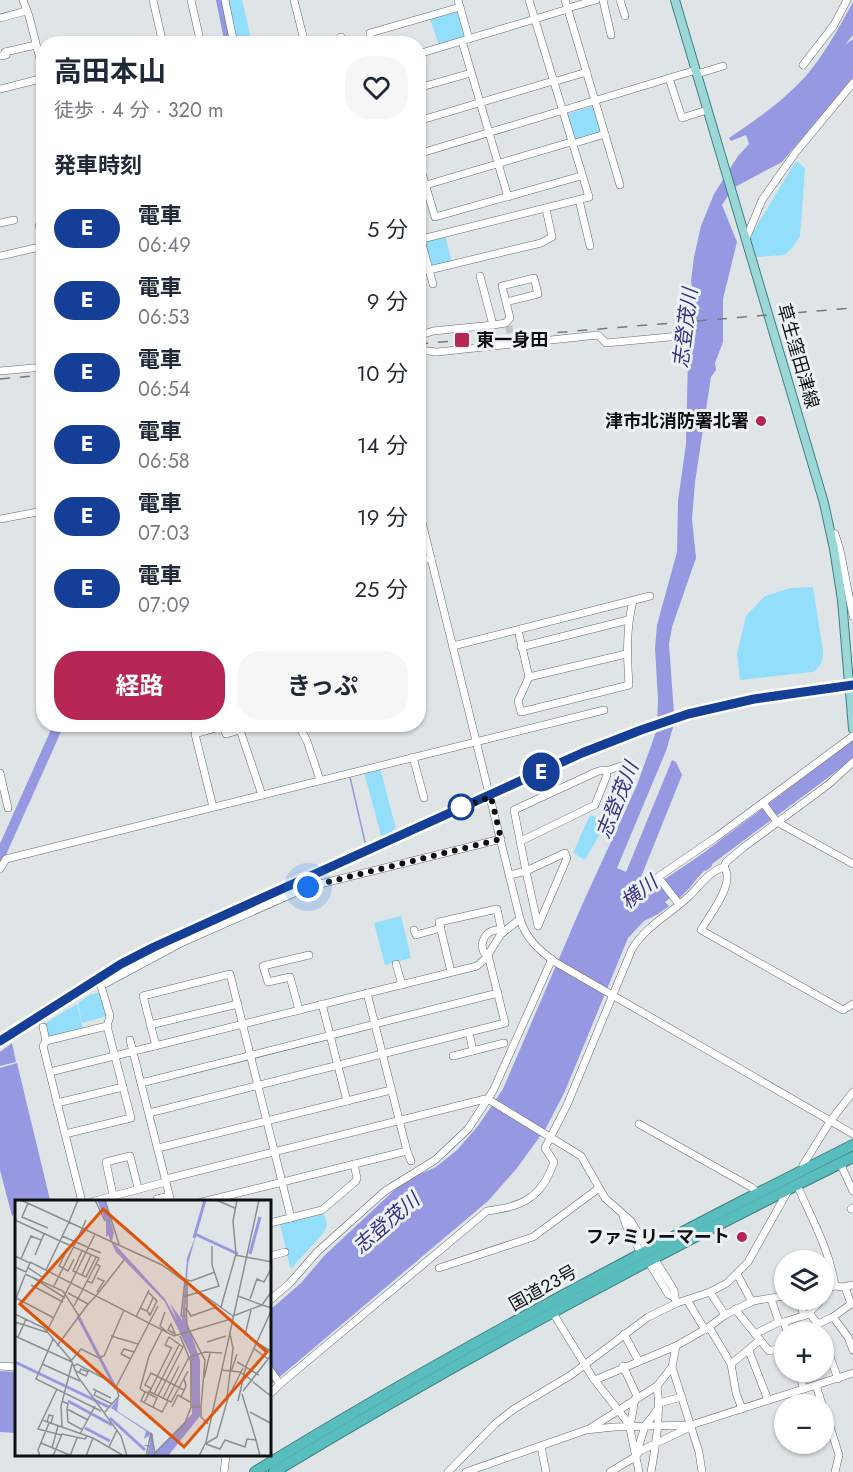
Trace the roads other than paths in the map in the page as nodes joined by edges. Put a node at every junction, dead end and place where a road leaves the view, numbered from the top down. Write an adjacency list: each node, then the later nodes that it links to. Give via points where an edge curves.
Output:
1 (23, 0): 15 (street)
2 (153, 0): 20 (street)
3 (191, 0): 21 (street)
4 (225, 0): 22 (street)
5 (294, 0): 23 (street)
6 (529, 0): 18 (street)
7 (565, 0): 14 (street)
8 (596, 0): 14 (street)
9 (603, 0): 19 (street)
10 (620, 0): 16 (street)
11 (675, 0): 32 (main road, 草生窪田津線)
12 (847, 0): 29 (street, via 834,25)
13 (459, 4): 24 (street, via 370,33); 25 (street)
14 (568, 9): 18 (street); 31 (street)
15 (26, 11): 17 (street); 26 (street)
16 (625, 16)
17 (0, 18)
18 (535, 19): 25 (street); 36 (street)
19 (611, 35)
20 (161, 36)
21 (199, 36)
22 (232, 36)
23 (303, 36)
24 (371, 36)
25 (466, 40): 27 (street); 33 (street)
26 (36, 45): 28 (street)
27 (426, 52)
28 (0, 56)
29 (803, 65)
30 (723, 66): 32 (street)
31 (587, 72): 36 (street); 40 (street)
32 (697, 72): 35 (street); 43 (main road, 草生窪田津線)
33 (471, 73): 38 (street); 41 (street)
34 (36, 78): 39 (street)
35 (669, 78): 40 (street); 43 (street, via 682,118)
36 (553, 82): 41 (street); 42 (street)
37 (853, 83): 58 (street, via 796,152 762,200)
38 (426, 86)
39 (0, 89)
40 (595, 100): 42 (street); 46 (street)
41 (480, 103): 44 (street); 45 (street)
42 (562, 110): 45 (street); 47 (street)
43 (707, 110): 58 (main road, 草生窪田津線)
44 (426, 119)
45 (489, 132): 48 (street); 49 (street)
46 (605, 134): 47 (street); 52 (street)
47 (571, 143): 49 (street); 50 (street)
48 (426, 152)
49 (498, 164): 51 (street); 53 (street)
50 (581, 177): 53 (street); 54 (street, via 589,197)
51 (426, 185): 53 (street, via 435,217)
52 (620, 185)
53 (508, 197)
54 (579, 200): 55 (street); 60 (street)
55 (546, 209): 59 (street); 64 (street, via 552,237 541,243)
56 (14, 220): 57 (street)
57 (0, 223)
58 (744, 234): 76 (main road, 草生窪田津線)
59 (426, 239)
60 (590, 246)
61 (36, 248): 62 (street)
62 (0, 256)
63 (426, 260): 64 (street)
64 (429, 270): 66 (street)
65 (480, 276): 68 (street)
66 (433, 284)
67 (506, 302): 67 (street, via 502,286 534,278 538,294); 68 (street, via 508,324)
68 (493, 325): 69 (street)
69 (426, 334)
70 (690, 335): 71 (street, via 606,343 598,335)
71 (426, 351)
72 (36, 368): 73 (street)
73 (0, 371)
74 (36, 512): 75 (street)
75 (0, 519)
76 (831, 533): 82 (street, via 835,534 840,550); 90 (main road, 草生窪田津線, via 842,600)
77 (426, 536): 78 (street)
78 (432, 558): 79 (street); 85 (street)
79 (426, 559)
80 (650, 596): 81 (street)
81 (633, 601): 83 (street); 84 (street)
82 (853, 616)
83 (628, 620): 86 (street); 87 (street)
84 (518, 630): 85 (street); 86 (street)
85 (453, 646): 96 (street)
86 (522, 647): 88 (street)
87 (626, 654): 88 (street); 88 (street, via 629,685 521,712 518,700)
88 (529, 677)
89 (604, 710): 96 (street)
90 (853, 729)
91 (202, 732): 94 (street)
92 (241, 732): 103 (street)
93 (302, 732): 102 (street)
94 (198, 733): 106 (street, via 195,734)
95 (853, 736): 105 (street)
96 (477, 742): 97 (street); 109 (street)
97 (413, 757): 102 (street); 104 (street)
98 (853, 762): 108 (street)
99 (630, 763): 100 (street)
100 (606, 771): 110 (street, via 608,775 595,805); 110 (street, via 514,810)
101 (0, 773): 107 (street)
102 (320, 780): 103 (street)
103 (262, 795): 106 (street)
104 (424, 798)
105 (762, 803): 108 (street); 116 (street, via 658,877)
106 (213, 807): 113 (street, via 6,859)
107 (8, 808)
108 (777, 822): 111 (street); 112 (street)
109 (501, 839): 115 (street); 139 (street, via 308,887 166,950 101,986 110,1016)
110 (521, 841): 114 (street)
111 (853, 864)
112 (724, 867): 116 (street); 133 (street, via 729,883 701,930 843,1011)
113 (0, 870)
114 (526, 871): 115 (street); 118 (street); 118 (street, via 564,853 567,858)
115 (510, 875): 117 (street)
116 (679, 904): 131 (street, via 639,938)
117 (520, 920): 120 (street); 122 (street)
118 (538, 926): 122 (street)
119 (441, 928): 120 (street, via 439,922 497,909); 121 (street); 127 (street)
120 (502, 933): 124 (street); 124 (street, via 495,930 485,937 482,950)
121 (419, 934)
122 (531, 940): 125 (street)
123 (309, 955): 135 (street, via 263,966 268,982 290,977)
124 (488, 955): 127 (street, via 477,966); 130 (street)
125 (553, 960): 131 (street); 160 (street)
126 (396, 964): 128 (street)
127 (451, 972): 128 (street)
128 (402, 985): 129 (street)
129 (367, 993): 134 (street); 137 (street)
130 (498, 993): 137 (street); 141 (street, via 505,1023)
131 (612, 995): 166 (street); 170 (street)
132 (238, 1004): 136 (street); 138 (street); 138 (street, via 230,974 143,996)
133 (853, 1004)
134 (322, 1005): 135 (street); 142 (street)
135 (298, 1010): 136 (street)
136 (243, 1024): 146 (street); 150 (street)
137 (375, 1024): 142 (street); 149 (street)
138 (150, 1025): 146 (street)
139 (107, 1026): 144 (street); 151 (street)
140 (43, 1027): 144 (street)
141 (469, 1032): 147 (street); 149 (street)
142 (330, 1035): 150 (street); 153 (street)
143 (130, 1040): 148 (street)
144 (46, 1041): 154 (street, via 43,1046)
145 (504, 1043): 147 (street)
146 (156, 1046): 148 (street)
147 (473, 1051): 152 (street)
148 (133, 1052): 151 (street); 155 (street)
149 (382, 1054): 153 (street); 158 (street)
150 (251, 1055): 155 (street); 156 (street)
151 (115, 1056): 154 (street); 157 (street)
152 (453, 1056)
153 (338, 1066): 156 (street); 161 (street)
154 (50, 1072): 162 (street)
155 (141, 1083): 163 (street)
156 (258, 1086): 163 (street); 164 (street)
157 (123, 1087): 162 (street); 168 (street, via 131,1118)
158 (391, 1090): 161 (street); 165 (street)
159 (853, 1092): 166 (street)
160 (490, 1100): 165 (street); 170 (street); 204 (street, via 443,1154 385,1191)
161 (347, 1101): 164 (street)
162 (57, 1104): 168 (street)
163 (149, 1113): 172 (street)
164 (267, 1120): 172 (street); 174 (street)
165 (399, 1120): 173 (street); 174 (street)
166 (831, 1120): 169 (street); 179 (street)
167 (639, 1124): 186 (street)
168 (65, 1134): 190 (street)
169 (853, 1134)
170 (550, 1137): 184 (street, via 581,1156); 241 (street, via 545,1148 554,1162 540,1191 520,1204 487,1211)
171 (853, 1145): 186 (highway, 国道23号)
172 (158, 1148): 180 (street)
173 (406, 1151): 176 (street); 178 (street)
174 (275, 1152): 180 (street); 181 (street)
175 (853, 1157): 177 (highway, 国道23号)
176 (411, 1161)
177 (840, 1163): 182 (highway, 国道23号); 185 (street)
178 (354, 1164): 181 (street); 193 (street, via 356,1181 322,1210)
179 (803, 1165)
180 (166, 1180): 183 (street); 189 (street)
181 (282, 1182): 192 (street); 193 (street)
182 (793, 1187): 197 (highway, 国道23号); 199 (street); 201 (street, via 823,1245)
183 (138, 1188): 187 (street); 187 (street, via 130,1156 105,1162)
184 (599, 1188): 197 (street, via 623,1216); 198 (street, via 533,1237)
185 (853, 1191)
186 (758, 1193): 197 (highway, 国道23号)
187 (113, 1195): 191 (street)
188 (157, 1199): 189 (street)
189 (170, 1199)
190 (82, 1200)
191 (97, 1200)
192 (210, 1200)
193 (291, 1218): 194 (street)
194 (272, 1223)
195 (285, 1252): 196 (street)
196 (272, 1255)
197 (648, 1256): 208 (street, via 674,1290); 214 (highway, 国道23号); 265 (highway, 国道23号, via 541,1307)
198 (439, 1268)
199 (737, 1274): 203 (street); 209 (street)
200 (853, 1285): 202 (street)
201 (835, 1286): 202 (street)
202 (845, 1287): 210 (street)
203 (710, 1292): 207 (street); 215 (street)
204 (272, 1298)
205 (774, 1298): 206 (street)
206 (771, 1299): 209 (street); 218 (street)
207 (687, 1300): 208 (street); 222 (street)
208 (676, 1301): 223 (street)
209 (752, 1302): 211 (street)
210 (852, 1304): 217 (street)
211 (735, 1309): 215 (street); 224 (street)
212 (804, 1310): 216 (street)
213 (809, 1310): 216 (street)
214 (553, 1314): 230 (street); 266 (highway, 国道23号, via 368,1415)
215 (725, 1315): 222 (street)
216 (807, 1315): 218 (street); 219 (street)
217 (833, 1317): 220 (street); 227 (street)
218 (782, 1322)
219 (816, 1322)
220 (822, 1322)
221 (774, 1327): 224 (street)
222 (707, 1329): 225 (street); 231 (street)
223 (624, 1334): 229 (street); 230 (street)
224 (758, 1337): 226 (street, via 769,1351); 228 (street)
225 (676, 1346): 229 (street); 235 (street)
226 (774, 1350)
227 (853, 1350)
228 (749, 1351): 231 (street); 250 (street)
229 (638, 1360): 233 (street)
230 (584, 1364): 240 (street); 267 (street, via 514,1409)
231 (731, 1364): 252 (street)
232 (0, 1366): 234 (street)
233 (623, 1366): 240 (street); 249 (street)
234 (15, 1367)
235 (672, 1367): 244 (street); 248 (street)
236 (834, 1367): 239 (street)
237 (272, 1373): 241 (street)
238 (853, 1373): 239 (street)
239 (838, 1378): 243 (street)
240 (595, 1380): 253 (street)
241 (279, 1382): 246 (street)
242 (802, 1382): 245 (street)
243 (816, 1385): 245 (street); 247 (street)
244 (657, 1386): 249 (street); 251 (street)
245 (804, 1389): 250 (street)
246 (272, 1391)
247 (819, 1394)
248 (682, 1397): 251 (street); 254 (street)
249 (636, 1398): 253 (street); 256 (street)
250 (768, 1400): 252 (street)
251 (658, 1406): 255 (street); 257 (street)
252 (742, 1409): 254 (street)
253 (618, 1410): 256 (street); 258 (street)
254 (691, 1425): 257 (street); 260 (street, via 688,1430); 273 (street)
255 (645, 1426): 256 (street); 257 (street); 263 (street)
256 (630, 1427): 258 (street); 263 (street)
257 (657, 1427): 260 (street)
258 (586, 1430): 261 (street)
259 (834, 1440): 274 (street, via 839,1455)
260 (656, 1443): 263 (street); 272 (street)
261 (541, 1446): 268 (street); 269 (street)
262 (226, 1457): 264 (street)
263 (635, 1457): 270 (street); 271 (street)
264 (224, 1472)
265 (255, 1472)
266 (274, 1472)
267 (448, 1472)
268 (466, 1472)
269 (546, 1472)
270 (610, 1472)
271 (639, 1472)
272 (651, 1472)
273 (702, 1472)
274 (835, 1472)

